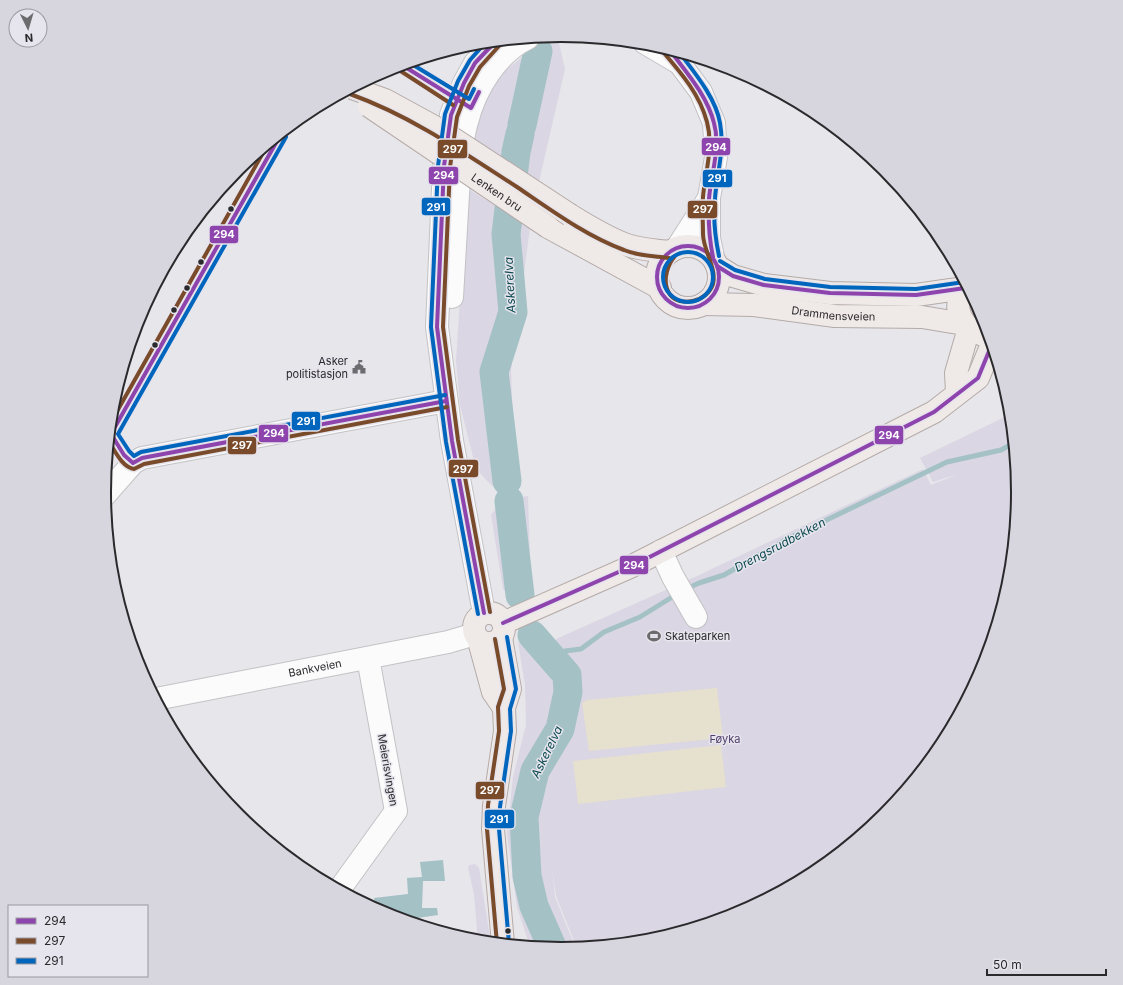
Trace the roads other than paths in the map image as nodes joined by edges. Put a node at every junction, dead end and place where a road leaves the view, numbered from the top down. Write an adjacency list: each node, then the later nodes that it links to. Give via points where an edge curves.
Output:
1 (517, 45): 16 (street, via 494,68 480,89 466,123 450,324)
2 (489, 48): 16 (street, via 467,76 450,121 444,166 438,269 437,327)
3 (675, 57): 6 (street, via 701,92 714,123 716,157)
4 (358, 90): 7 (main road, Lenken bru, bridge, via 385,100 440,130 605,235 644,249)
5 (350, 94): 10 (main road, Lenken bru, bridge, via 380,112 548,227)
6 (709, 198): 7 (street); 8 (street, via 709,238)
7 (674, 250): 8 (main road, via 695,246 706,251); 10 (main road, via 662,261 658,273)
8 (715, 261): 9 (main road, Drammensveien, via 733,276 764,285 830,294 916,295); 12 (main road, via 719,283 715,294)
9 (963, 287)
10 (660, 288): 12 (main road, via 668,300 676,305 694,307)
11 (964, 290): 13 (main road, via 959,305 960,315)
12 (703, 304): 13 (main road, Drammensveien, via 754,305 835,316 922,317)
13 (966, 326): 14 (main road, Drammensveien); 17 (main road, via 956,374)
14 (983, 335)
15 (989, 351): 17 (main road, via 978,378)
16 (443, 364): 18 (street)
17 (957, 392): 20 (main road, via 934,412)
18 (446, 401): 19 (street, via 142,458 133,463); 22 (street)
19 (111, 488)
20 (661, 551): 21 (street); 22 (main road, via 589,586)
21 (693, 611)
22 (496, 625): 23 (main road, via 475,621 473,626); 26 (main road, via 510,689)
23 (477, 637): 24 (street, Bankveien); 26 (main road, via 493,692)
24 (368, 658): 25 (street, Bankveien); 27 (street, Meierisvingen, via 396,811)
25 (160, 698)
26 (504, 708): 28 (main road, via 506,731 494,806 493,829)
27 (342, 886)
28 (503, 939)

